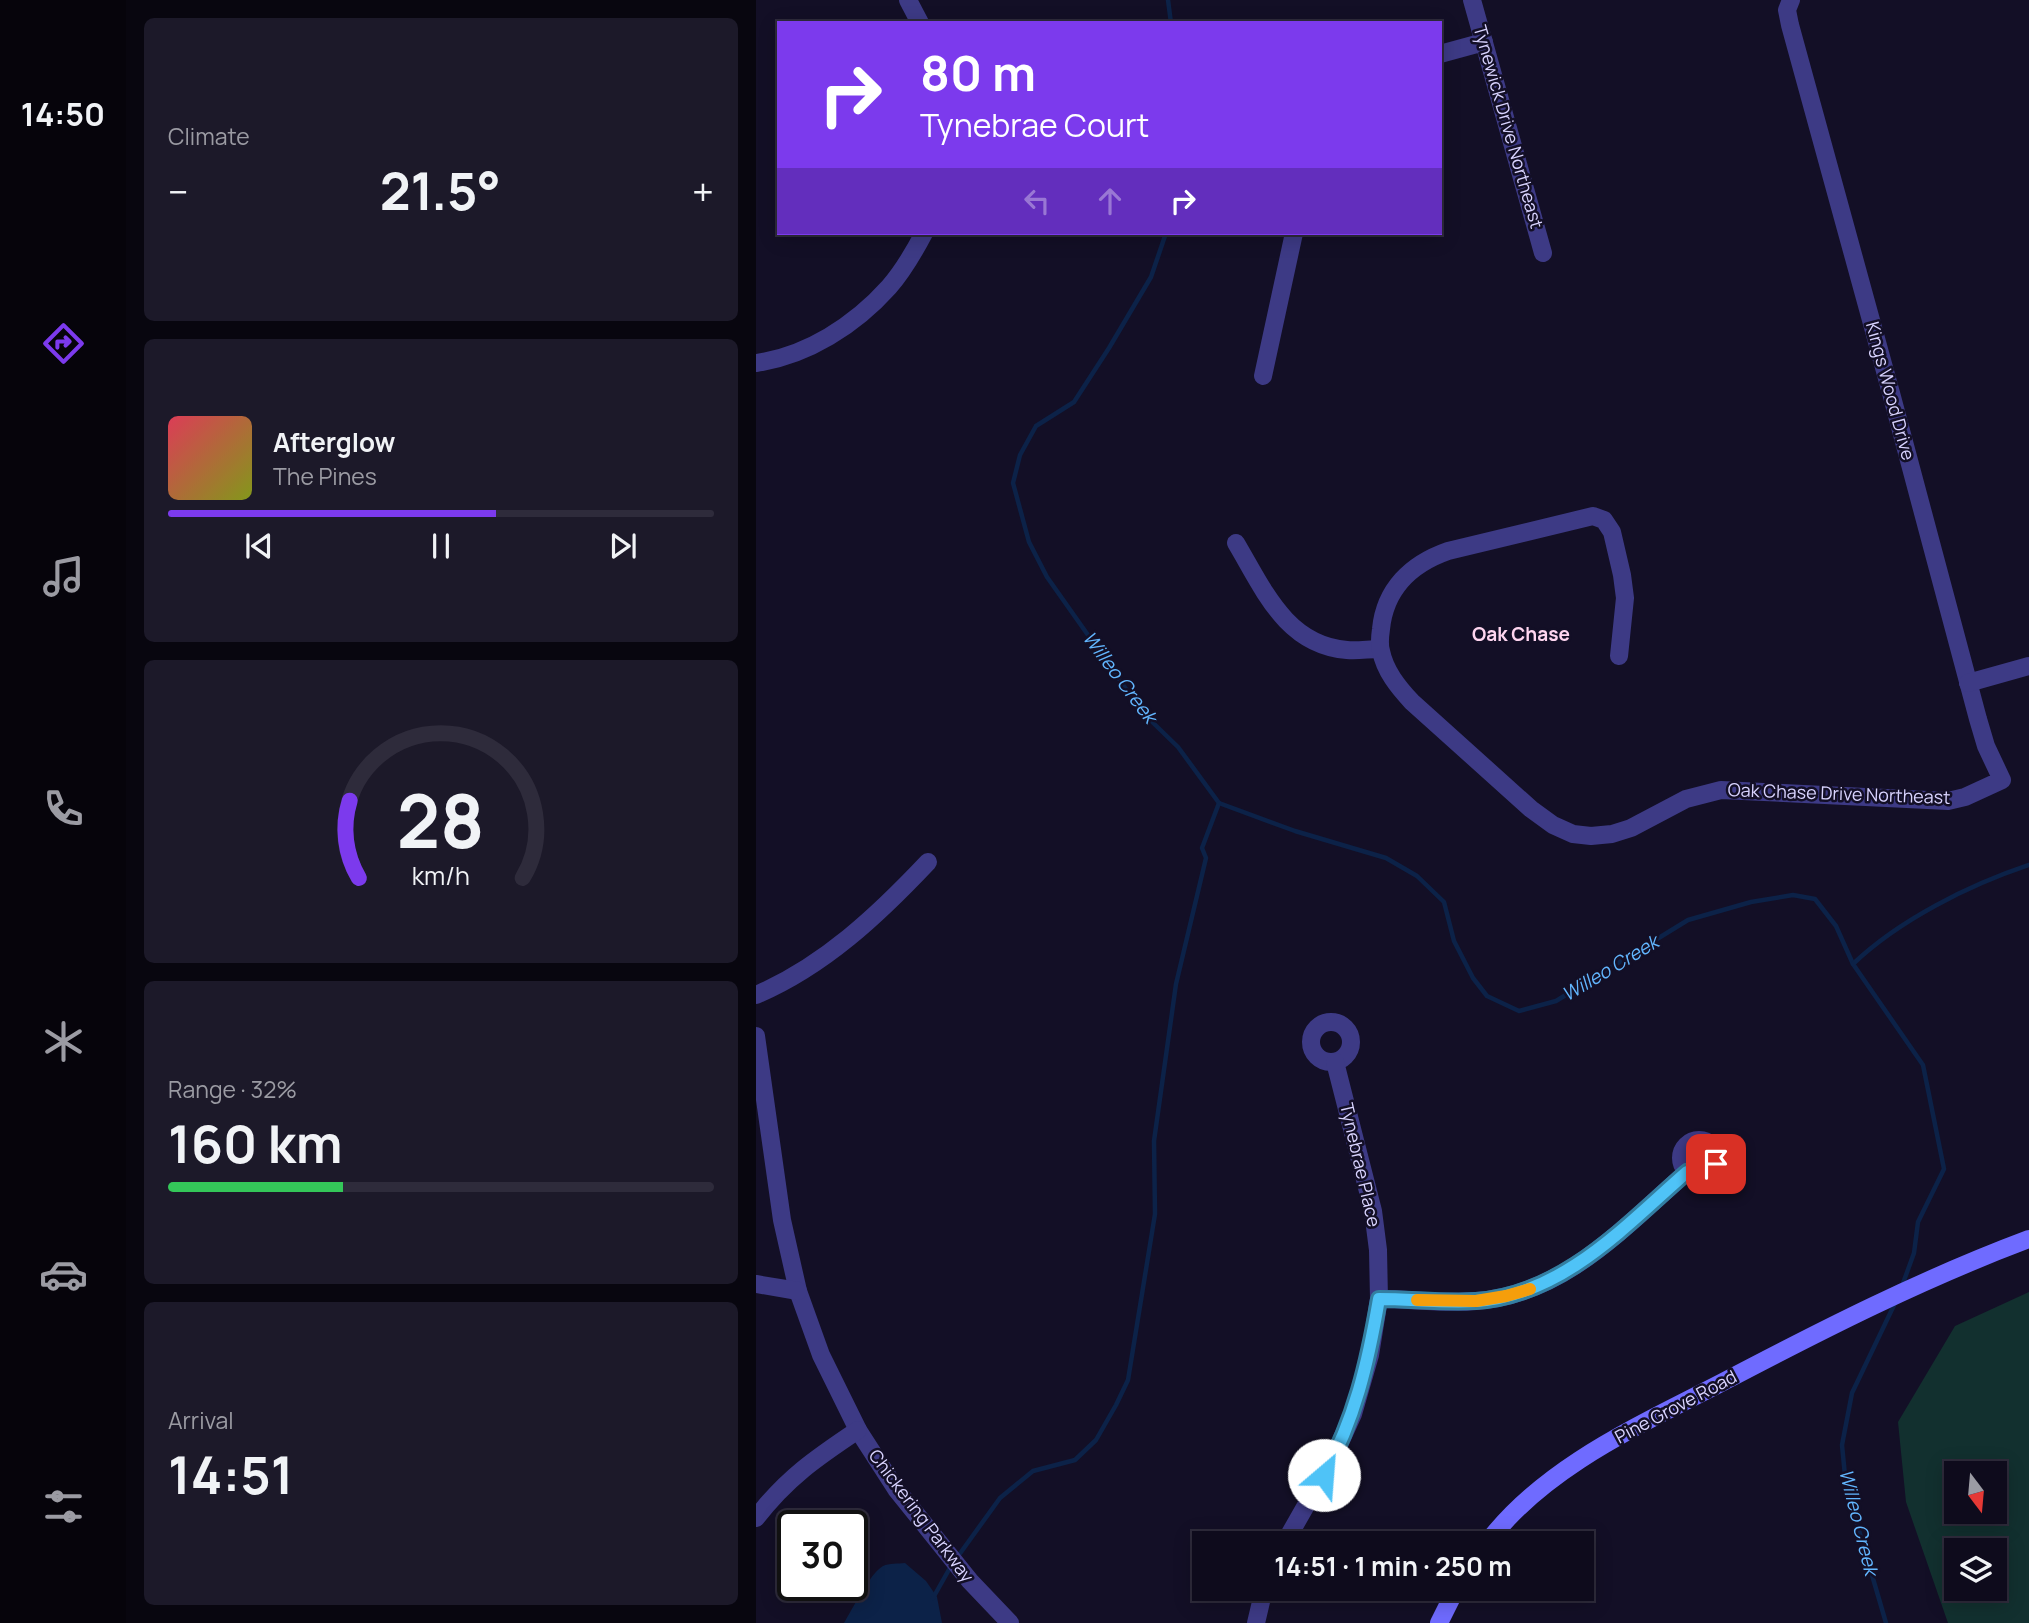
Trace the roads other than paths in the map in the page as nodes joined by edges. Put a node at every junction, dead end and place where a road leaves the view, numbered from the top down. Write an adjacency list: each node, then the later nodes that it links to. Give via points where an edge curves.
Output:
1 (908, 0): 4 (street)
2 (1472, 0): 5 (street, Tynewick Drive Northeast)
3 (1791, 0): 16 (street, Kings Wood Drive, via 1787,10 1790,25)
4 (918, 21)
5 (1485, 42): 6 (street); 9 (street, Tynewick Drive Northeast)
6 (1442, 53)
7 (923, 235): 10 (street, via 890,286 867,309 803,350)
8 (1294, 235): 11 (street)
9 (1543, 253)
10 (756, 363)
11 (1263, 376)
12 (1236, 543): 13 (street, via 1273,606 1305,638 1348,650)
13 (1380, 649): 14 (street, Oak Chase Drive Northeast, via 1382,617 1394,589 1404,576 1432,557 1609,513 1625,598); 17 (street, Oak Chase Drive Northeast, via 1397,685 1412,702 1531,809 1573,834 1612,834 1686,799 1721,790 1948,801)
14 (1619, 656)
15 (2029, 666): 16 (street)
16 (1968, 682): 17 (street, Kings Wood Drive, via 1986,746)
17 (2002, 780)
18 (928, 862): 19 (street, via 840,945 783,984)
19 (756, 995)
20 (756, 1036): 25 (street, Chickering Parkway, via 782,1220)
21 (1335, 1062): 26 (street, Tynebrae Place, via 1373,1211)
22 (1687, 1172): 26 (street, via 1594,1254 1542,1285 1476,1301)
23 (2029, 1239): 30 (main road, Pine Grove Road, via 1886,1298 1616,1438 1539,1490)
24 (756, 1284): 25 (street)
25 (798, 1291): 27 (street, Chickering Parkway, via 821,1355)
26 (1379, 1299): 29 (street, Tynebrae Place, via 1370,1355 1353,1414)
27 (858, 1430): 28 (street, via 812,1461); 33 (street, Chickering Parkway, via 896,1489)
28 (756, 1518)
29 (1291, 1531)
30 (1495, 1531)
31 (1261, 1601): 34 (street)
32 (1450, 1601): 35 (main road)
33 (1010, 1623)
34 (1256, 1623)
35 (1439, 1623)

